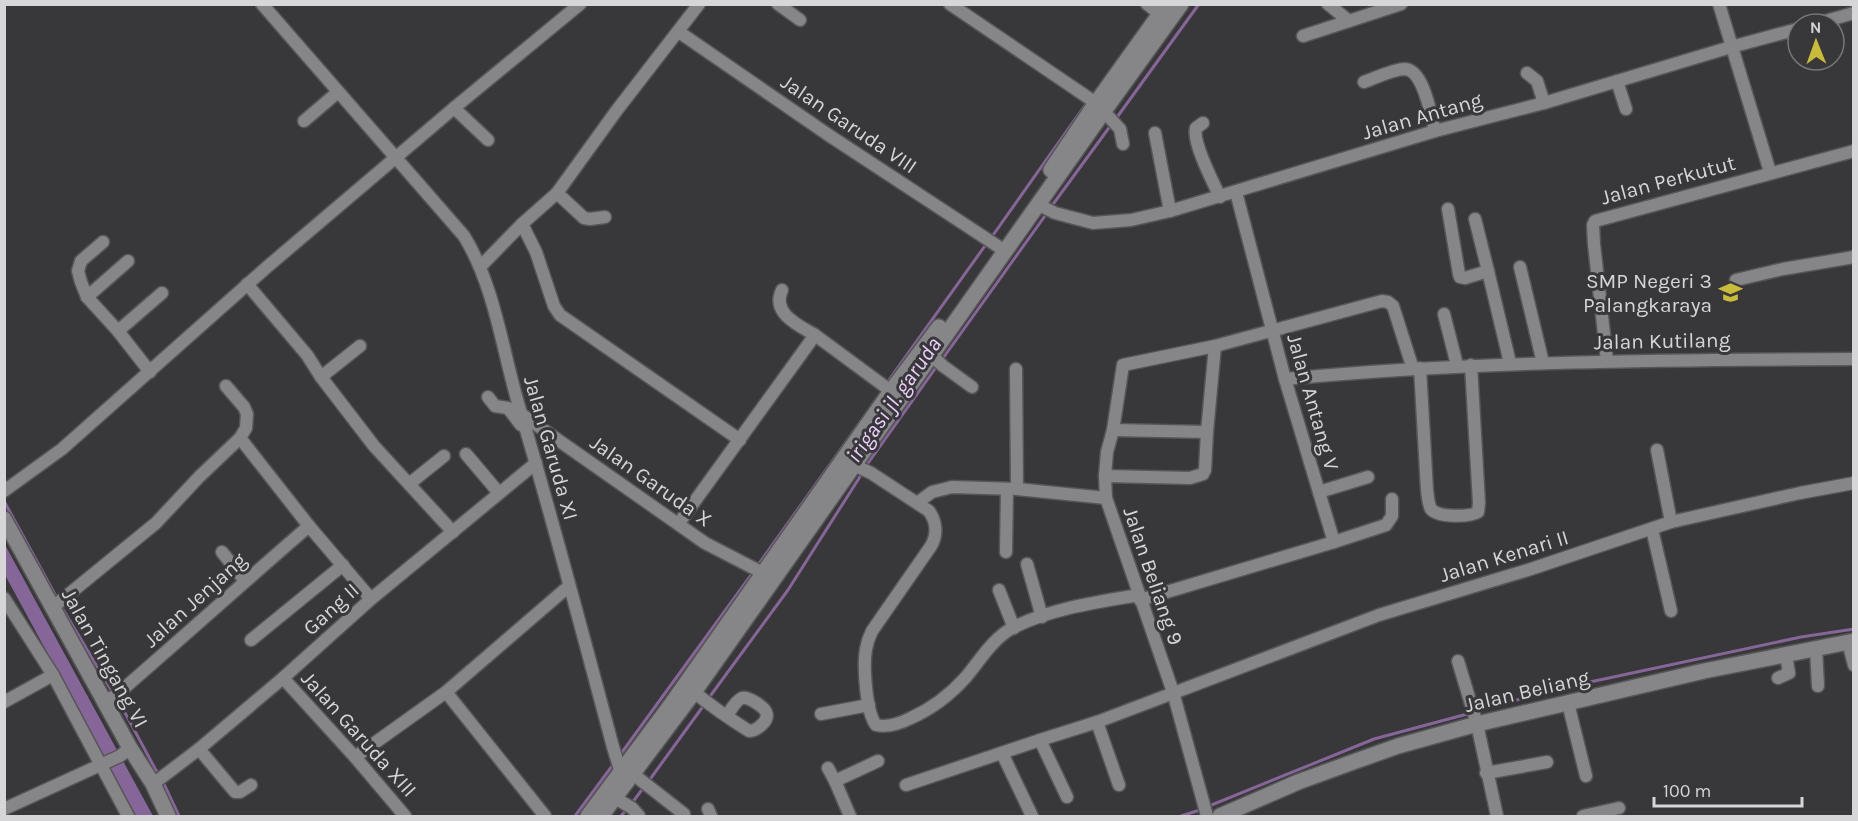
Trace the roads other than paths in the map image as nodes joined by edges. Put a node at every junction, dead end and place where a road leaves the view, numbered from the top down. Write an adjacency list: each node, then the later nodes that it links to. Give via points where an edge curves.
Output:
1 (262, 4): 21 (street, Jalan Garuda XI)
2 (580, 4): 23 (street)
3 (699, 4): 14 (street)
4 (778, 4): 12 (street)
5 (950, 4): 25 (street)
6 (1147, 4): 11 (street)
7 (1182, 4): 11 (main road)
8 (1328, 4): 13 (street)
9 (1401, 4): 13 (street)
10 (1719, 4): 17 (street)
11 (1165, 13): 25 (main road)
12 (800, 20)
13 (1349, 21): 16 (street)
14 (679, 32): 36 (street); 45 (street, Jalan Garuda VIII)
15 (1786, 32): 17 (street, Jalan Antang)
16 (1302, 36)
17 (1731, 47): 19 (street, Jalan Antang); 34 (street)
18 (1527, 73): 22 (street, via 1537,81)
19 (1617, 81): 22 (street, Jalan Antang); 24 (street)
20 (1364, 82): 28 (street, via 1401,69 1412,70 1422,83)
21 (338, 92): 26 (street); 33 (street, Jalan Garuda XI)
22 (1544, 103): 28 (street, Jalan Antang)
23 (454, 108): 30 (street); 33 (street)
24 (1626, 109)
25 (1108, 115): 31 (street, via 1122,132); 38 (main road); 45 (main road)
26 (304, 121)
27 (1203, 123): 37 (street, via 1195,133)
28 (1436, 131): 35 (street, Jalan Antang)
29 (1155, 133): 40 (street)
30 (488, 140)
31 (1123, 144)
32 (1854, 151): 34 (street, Jalan Perkutut)
33 (396, 159): 48 (street, Jalan Garuda XI, via 464,236); 52 (street)
34 (1770, 172): 64 (street, Jalan Perkutut, via 1594,222)
35 (1236, 192): 37 (street, Jalan Antang); 58 (street, Jalan Antang V)
36 (557, 193): 41 (street, via 584,218); 43 (street)
37 (1220, 197): 40 (street, Jalan Antang)
38 (1047, 209): 40 (street, Jalan Antang, via 1093,223); 62 (main road)
39 (1448, 209): 50 (street, via 1460,277)
40 (1170, 211)
41 (605, 217)
42 (1475, 219): 50 (street)
43 (522, 224): 48 (street); 83 (street, via 560,315)
44 (103, 242): 55 (street, via 81,261 78,272)
45 (999, 247): 62 (main road)
46 (1854, 257): 51 (street)
47 (128, 261): 55 (street)
48 (480, 267): 78 (street, Jalan Garuda XI)
49 (1520, 267): 66 (street)
50 (1488, 272): 65 (street)
51 (1736, 280)
52 (247, 284): 71 (street); 72 (street)
53 (782, 290): 59 (street, via 782,311)
54 (162, 293): 57 (street)
55 (87, 297): 57 (street)
56 (1444, 314): 67 (street)
57 (118, 331): 71 (street)
58 (1273, 331): 61 (street); 69 (street, via 1388,302); 73 (street, Jalan Antang V)
59 (814, 335): 76 (street); 83 (street)
60 (360, 346): 72 (street)
61 (1215, 346): 79 (street, via 1124,365); 80 (street)
62 (934, 358): 75 (street); 76 (main road); 88 (main road)
63 (1854, 359): 64 (street, Jalan Kutilang)
64 (1607, 361): 66 (street, Jalan Kutilang)
65 (1510, 363): 66 (street, Jalan Kutilang); 68 (street, Jalan Kutilang)
66 (1543, 363)
67 (1457, 365): 68 (street, Jalan Kutilang); 69 (street, Jalan Kutilang)
68 (1471, 365): 69 (street, via 1479,503 1478,512 1473,514 1437,514 1430,506)
69 (1417, 368): 73 (street, Jalan Kutilang)
70 (1016, 369): 93 (street)
71 (150, 372): 94 (street, via 62,449)
72 (321, 377): 92 (street)
73 (1285, 379): 95 (street, Jalan Antang V)
74 (226, 386): 82 (street, via 247,414)
75 (972, 387)
76 (891, 391): 111 (main road)
77 (488, 397): 81 (street, via 495,406 508,408)
78 (521, 414): 81 (street, Jalan Garuda XI); 102 (street, Jalan Garuda X)
79 (1113, 430): 80 (street); 89 (street)
80 (1207, 432): 89 (street, via 1205,470 1199,477)
81 (529, 436): 87 (street, Jalan Garuda XI)
82 (240, 438): 103 (street); 118 (street, via 156,523)
83 (740, 440): 102 (street)
84 (1657, 450): 101 (street)
85 (466, 454): 96 (street)
86 (444, 456): 92 (street)
87 (536, 463): 96 (street, Gang II); 113 (street, Jalan Garuda XI)
88 (863, 469): 99 (street); 134 (main road)
89 (1105, 476): 97 (street)
90 (1368, 477): 95 (street)
91 (1854, 483): 101 (street, Jalan Kenari II)
92 (409, 484): 105 (street)
93 (1012, 489): 97 (street, Jalan Beliang 9); 99 (street, Jalan Beliang 9, via 952,488 932,492); 108 (street)
94 (4, 491)
95 (1319, 492): 106 (street, Jalan Antang V)
96 (500, 493): 105 (street, Gang II)
97 (1106, 498): 115 (street, Jalan Beliang 9)
98 (1392, 499): 106 (street, via 1392,516 1386,525)
99 (917, 503): 138 (street, via 931,514 935,537 868,639 865,656)
100 (4, 519): 118 (main road, Jalan Tingang VI)
101 (1671, 522): 104 (street, Jalan Kenari II)
102 (679, 523): 111 (street, Jalan Garuda X, via 715,549)
103 (309, 526): 110 (street); 112 (street, Jalan Jenjang)
104 (1652, 529): 119 (street); 133 (street, Jalan Kenari II, via 1379,615)
105 (453, 532): 117 (street, Gang II)
106 (1334, 542): 115 (street)
107 (222, 552): 112 (street)
108 (1006, 552)
109 (1027, 564): 120 (street)
110 (343, 565): 117 (street); 122 (street)
111 (763, 573): 139 (main road)
112 (245, 581): 135 (street, Jalan Jenjang, via 115,696)
113 (569, 586): 132 (street); 155 (street, Jalan Garuda XI)
114 (999, 590): 121 (street)
115 (1140, 597): 120 (street, via 1073,607); 133 (street, Jalan Beliang 9)
116 (4, 598): 128 (street)
117 (371, 599): 129 (street, Gang II)
118 (52, 608): 135 (main road, Jalan Tingang VI)
119 (1671, 611)
120 (1042, 617): 121 (street)
121 (1014, 628): 138 (street, via 994,642 962,682 933,708 882,727 874,723)
122 (251, 640)
123 (1851, 642): 124 (main road, Jalan Beliang); 127 (street)
124 (1816, 648): 125 (main road, Jalan Beliang); 131 (street)
125 (1786, 655): 130 (street, via 1789,673); 137 (main road, Jalan Beliang)
126 (1458, 661): 143 (street)
127 (1854, 665)
128 (53, 675): 136 (street); 151 (street)
129 (283, 678): 145 (street, Gang II); 148 (street, Jalan Garuda XIII)
130 (1778, 678)
131 (1818, 686)
132 (446, 692): 148 (street); 169 (street)
133 (1173, 692): 142 (street, Jalan Kenari II); 174 (street, Jalan Beliang 9)
134 (701, 698): 139 (main road); 141 (street)
135 (105, 700): 146 (main road, Jalan Tingang VI)
136 (4, 702)
137 (1568, 703): 143 (main road, Jalan Beliang); 154 (street)
138 (869, 705): 140 (street)
139 (674, 709): 155 (main road)
140 (821, 714)
141 (727, 716)
142 (1097, 722): 144 (street, Jalan Kenari II); 160 (street)
143 (1478, 724): 153 (street); 175 (main road, Jalan Beliang, via 1353,762)
144 (1040, 740): 147 (street, Jalan Kenari II); 161 (street)
145 (199, 749): 157 (street, Gang II); 159 (street, via 235,792)
146 (125, 752): 151 (street); 157 (main road, Jalan Tingang VI)
147 (1002, 753): 158 (street, Jalan Kenari II); 173 (street)
148 (355, 757): 168 (street, Jalan Garuda XIII)
149 (878, 761): 156 (street)
150 (1547, 762): 153 (street)
151 (103, 763): 164 (street); 166 (street)
152 (828, 768): 156 (street)
153 (1486, 773): 176 (street)
154 (1586, 776)
155 (635, 779): 162 (main road); 165 (street); 170 (main road)
156 (834, 781): 172 (street)
157 (153, 784): 167 (main road, Jalan Tingang VI)
158 (906, 784)
159 (251, 785)
160 (1119, 785)
161 (1067, 796)
162 (628, 807): 171 (main road)
163 (1619, 808): 177 (street)
164 (4, 809)
165 (684, 814)
166 (128, 816)
167 (168, 816)
168 (405, 816)
169 (545, 816)
170 (588, 816)
171 (601, 816)
172 (850, 816)
173 (1032, 816)
174 (1207, 816)
175 (1220, 816)
176 (1497, 816)
177 (1583, 816)

